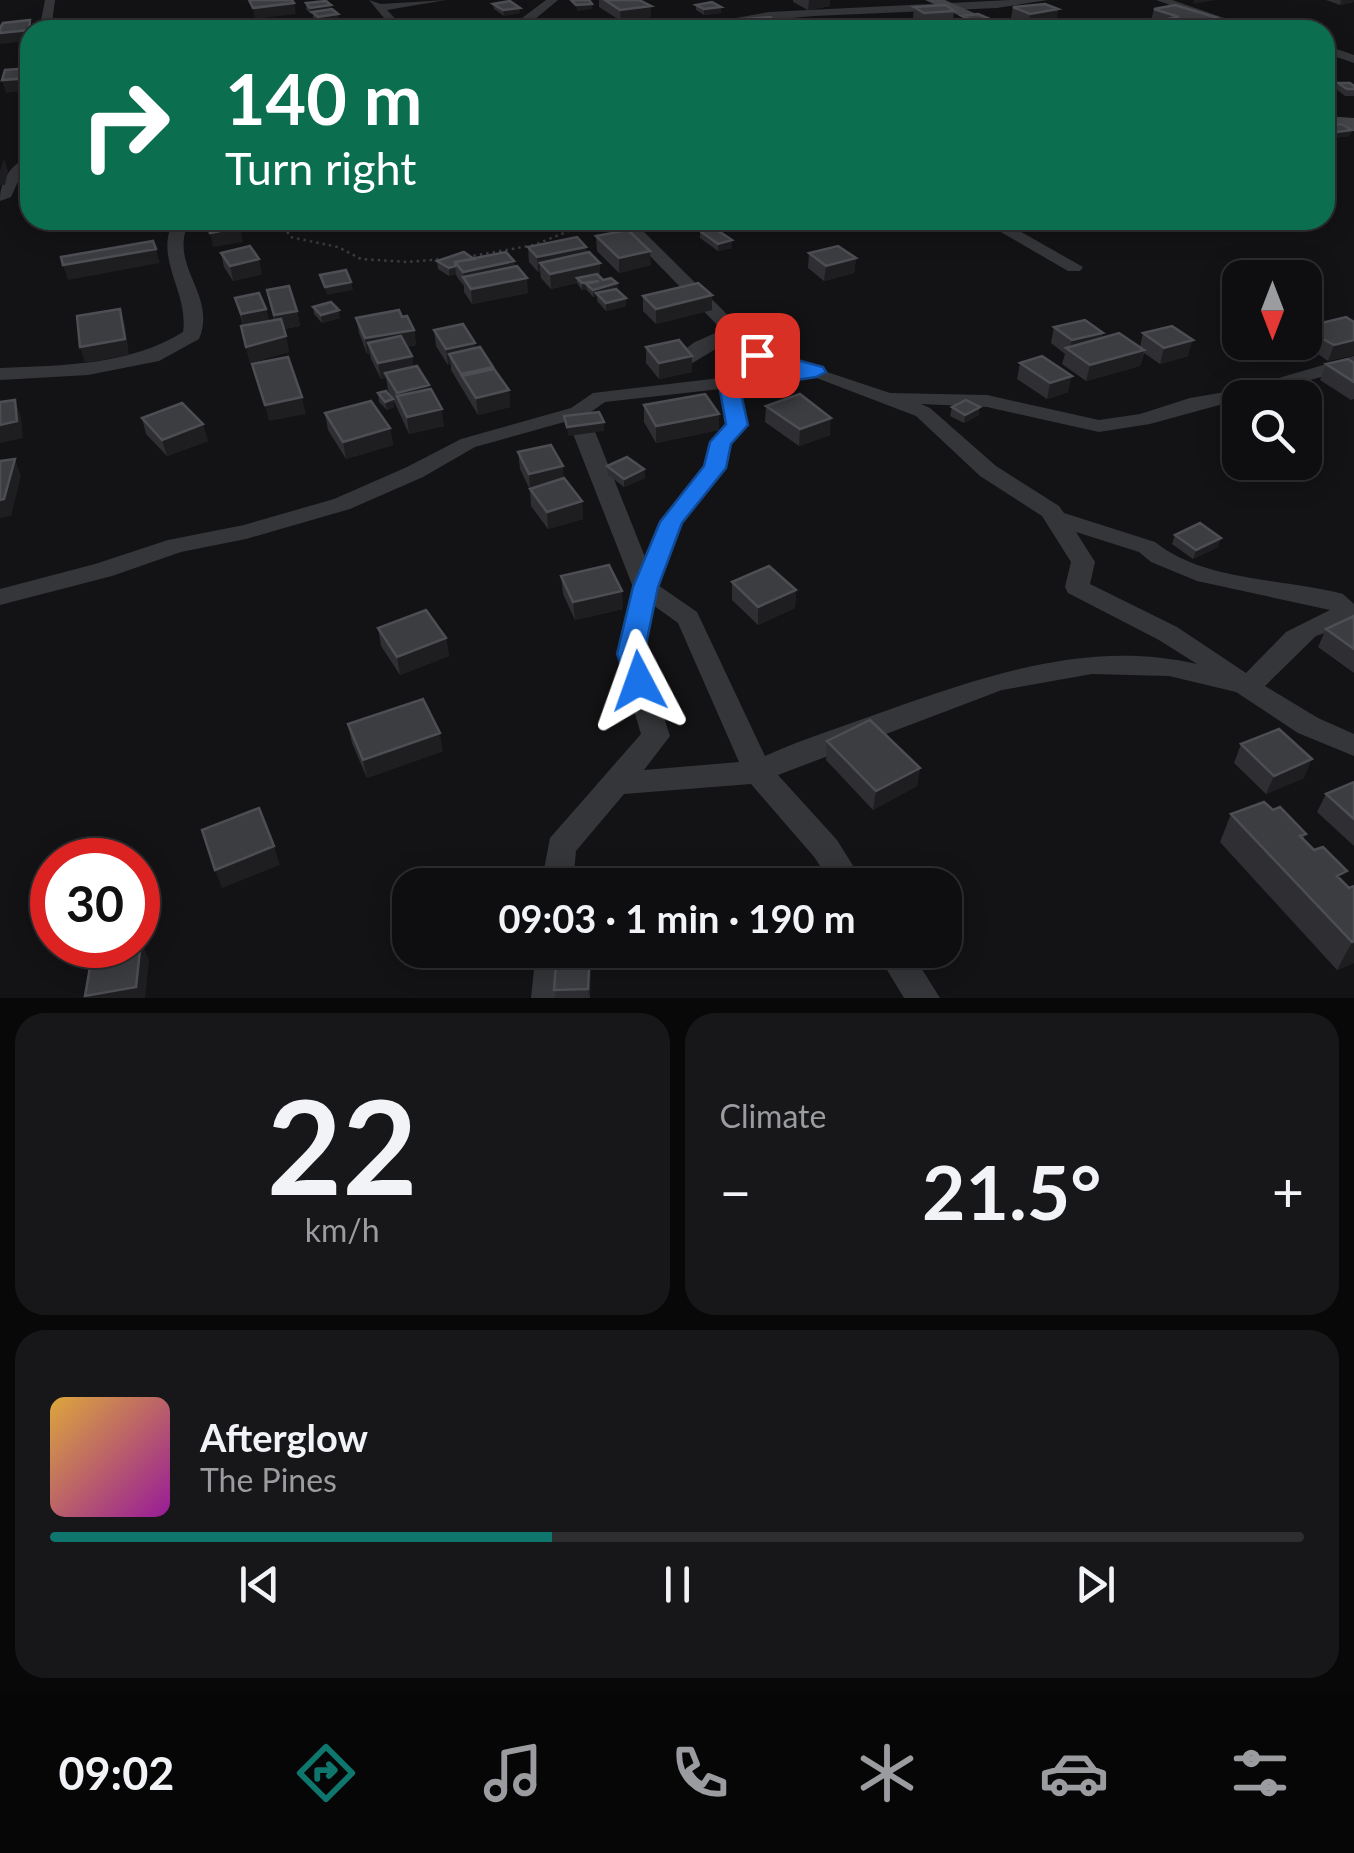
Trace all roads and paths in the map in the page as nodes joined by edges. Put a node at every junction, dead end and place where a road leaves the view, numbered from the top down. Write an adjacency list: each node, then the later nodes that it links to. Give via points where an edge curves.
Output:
1 (441, 0): 6 (street)
2 (552, 0): 8 (street)
3 (932, 0): 7 (main road)
4 (1042, 0): 7 (street)
5 (1161, 0): 11 (street)
6 (375, 4)
7 (959, 10): 9 (street, via 825,10); 10 (main road)
8 (526, 20)
9 (752, 20)
10 (982, 20)
11 (1222, 20)
12 (20, 168): 13 (street)
13 (3, 197)
14 (178, 230): 25 (street, via 173,259 194,308 192,335 159,355 88,369)
15 (286, 230): 20 (path, via 290,237 362,258)
16 (578, 230): 19 (path)
17 (633, 230): 22 (street)
18 (1006, 230): 21 (street)
19 (464, 257)
20 (444, 259)
21 (1074, 267)
22 (731, 333): 24 (street, via 757,355); 26 (street, via 671,368)
23 (1354, 362): 27 (street, via 1114,425 987,401)
24 (816, 372): 26 (street); 27 (street)
25 (0, 374)
26 (729, 385): 28 (street, via 600,397); 30 (street, via 737,425 721,442 715,468 671,522)
27 (888, 398): 29 (street, via 923,412 988,471)
28 (578, 412): 30 (street); 31 (street, via 468,442 342,504)
29 (1059, 520): 32 (street, via 1131,540 1206,575 1334,600); 33 (street, via 1083,562 1078,587 1177,638)
30 (646, 587): 35 (street, via 688,618); 36 (street, via 630,654 656,736)
31 (0, 598)
32 (1352, 614): 33 (street, via 1328,617 1296,635)
33 (1250, 686): 34 (street, via 1320,735); 35 (street, via 1154,666 1044,672 948,698)
34 (1354, 744)
35 (758, 772): 36 (street); 38 (street)
36 (616, 783): 37 (street, via 561,848)
37 (559, 868)
38 (838, 868)
39 (550, 968): 41 (street)
40 (903, 968): 42 (street)
41 (548, 998)
42 (924, 998)

